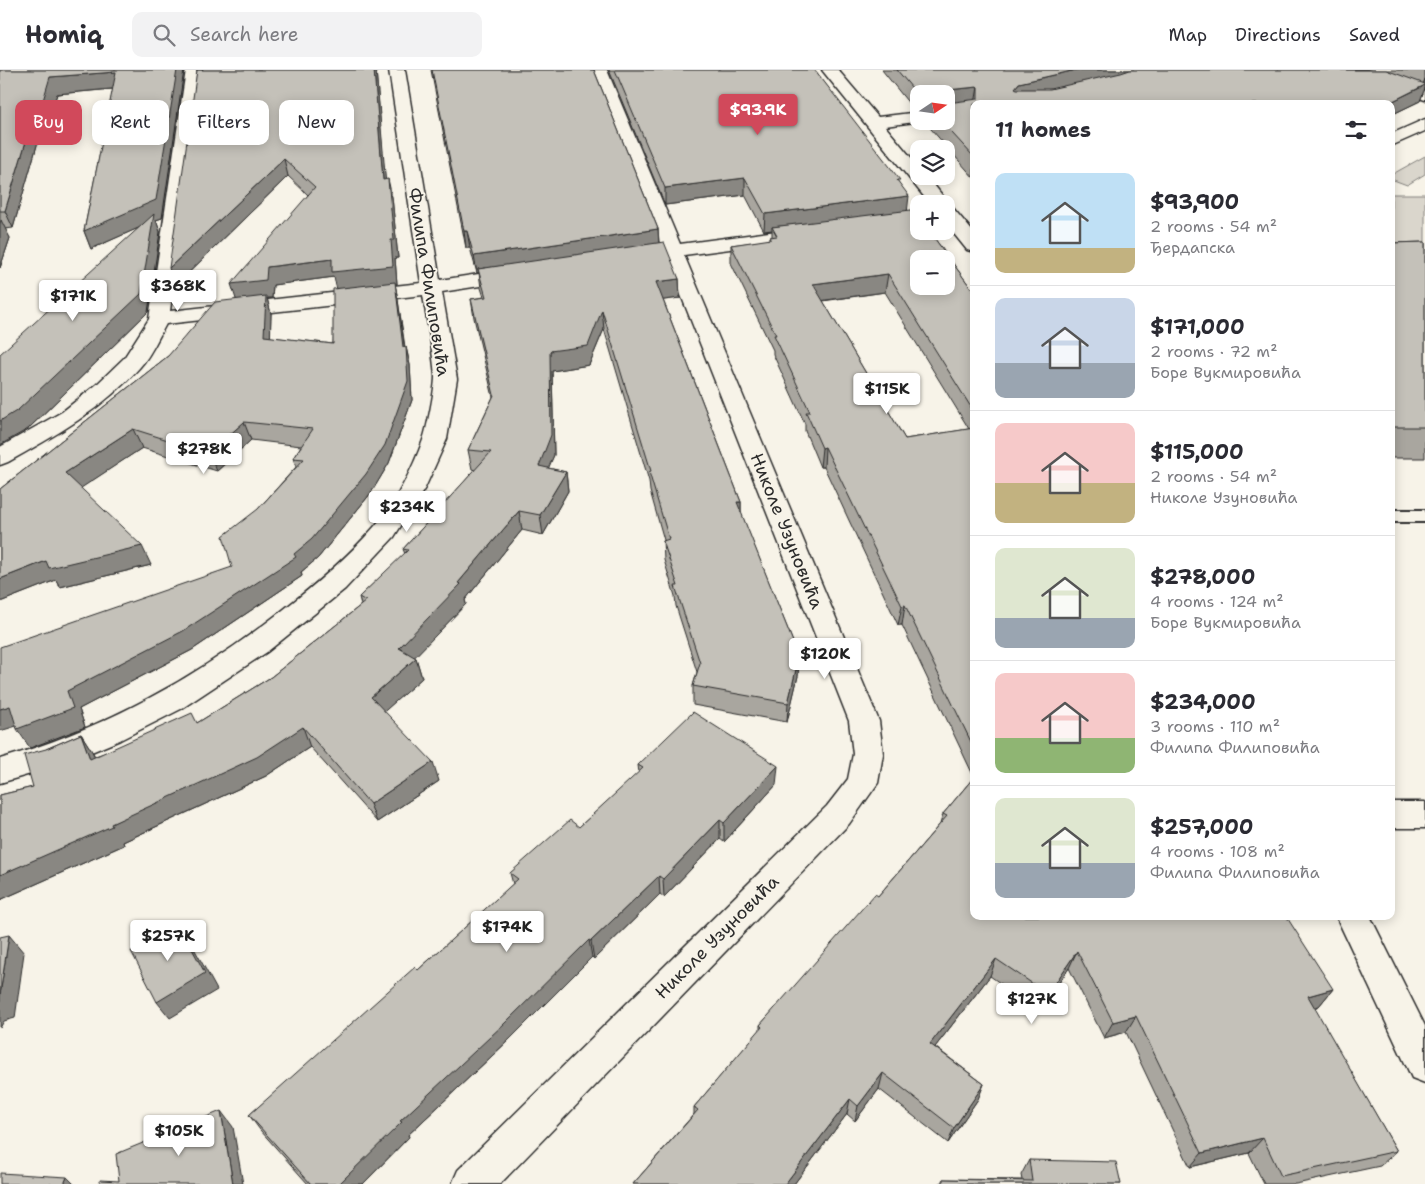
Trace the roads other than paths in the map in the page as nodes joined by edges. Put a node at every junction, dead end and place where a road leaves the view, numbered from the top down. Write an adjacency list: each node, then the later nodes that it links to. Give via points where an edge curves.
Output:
1 (194, 70): 19 (street)
2 (397, 70): 18 (street, Филипа Филиповића)
3 (599, 70): 15 (street, Николе Узуновића)
4 (830, 70): 8 (street)
5 (1352, 70): 6 (street)
6 (1425, 96)
7 (910, 118): 8 (street)
8 (872, 123): 11 (street)
9 (1425, 124): 10 (street)
10 (1395, 139)
11 (934, 195)
12 (955, 220): 14 (street)
13 (830, 230): 15 (street)
14 (970, 241)
15 (672, 251): 16 (street); 28 (street, Николе Узуновића, via 864,721 868,754 863,784 838,816)
16 (633, 256)
17 (537, 271): 18 (street)
18 (430, 288): 19 (street); 23 (street, Филипа Филиповића, via 446,379 437,431 413,488 385,531 336,582 257,645 171,701 109,732)
19 (159, 319): 20 (street, via 133,362 104,390 70,417)
20 (0, 457)
21 (1395, 516): 22 (lane)
22 (1425, 516)
23 (0, 771)
24 (1395, 815): 25 (street)
25 (1425, 815)
26 (1355, 920): 27 (street)
27 (1425, 1065)
28 (472, 1184)

